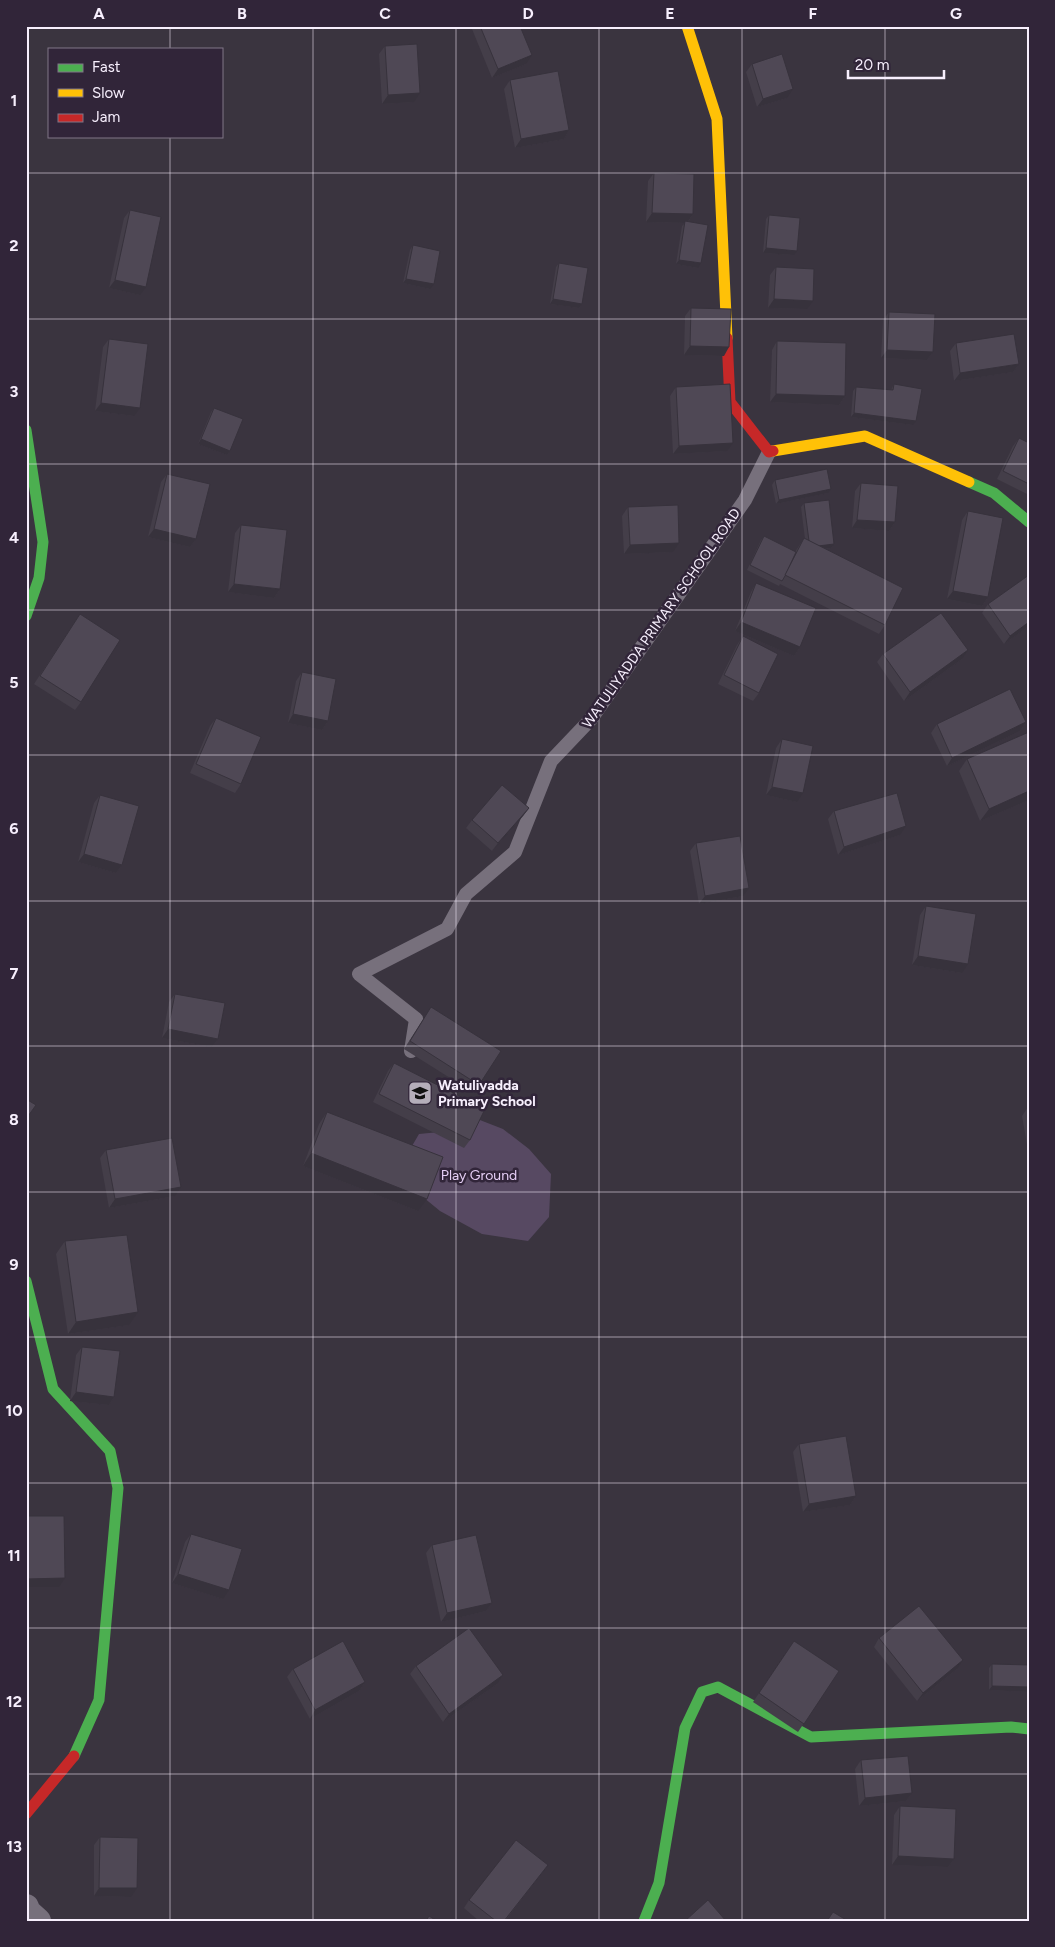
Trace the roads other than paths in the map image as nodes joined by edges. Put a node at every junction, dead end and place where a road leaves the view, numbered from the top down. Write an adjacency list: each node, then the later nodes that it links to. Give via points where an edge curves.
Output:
1 (687, 26): 3 (street, via 717,119 730,402)
2 (26, 430): 5 (street, via 43,542 39,578)
3 (769, 452): 4 (street, via 865,436 994,493); 6 (lane, WATULIYADDA PRIMARY SCHOOL ROAD, via 744,500 591,719 551,761 515,852 466,894 446,929 359,974 416,1019)
4 (1029, 522)
5 (26, 616)
6 (411, 1052)
7 (26, 1281): 9 (street, via 53,1389 110,1451 118,1488 99,1700 73,1757)
8 (1029, 1729): 12 (street, via 810,1737 718,1687 702,1692 685,1728 659,1883)
9 (26, 1814)
10 (26, 1907): 11 (street)
11 (38, 1921)
12 (644, 1921)

